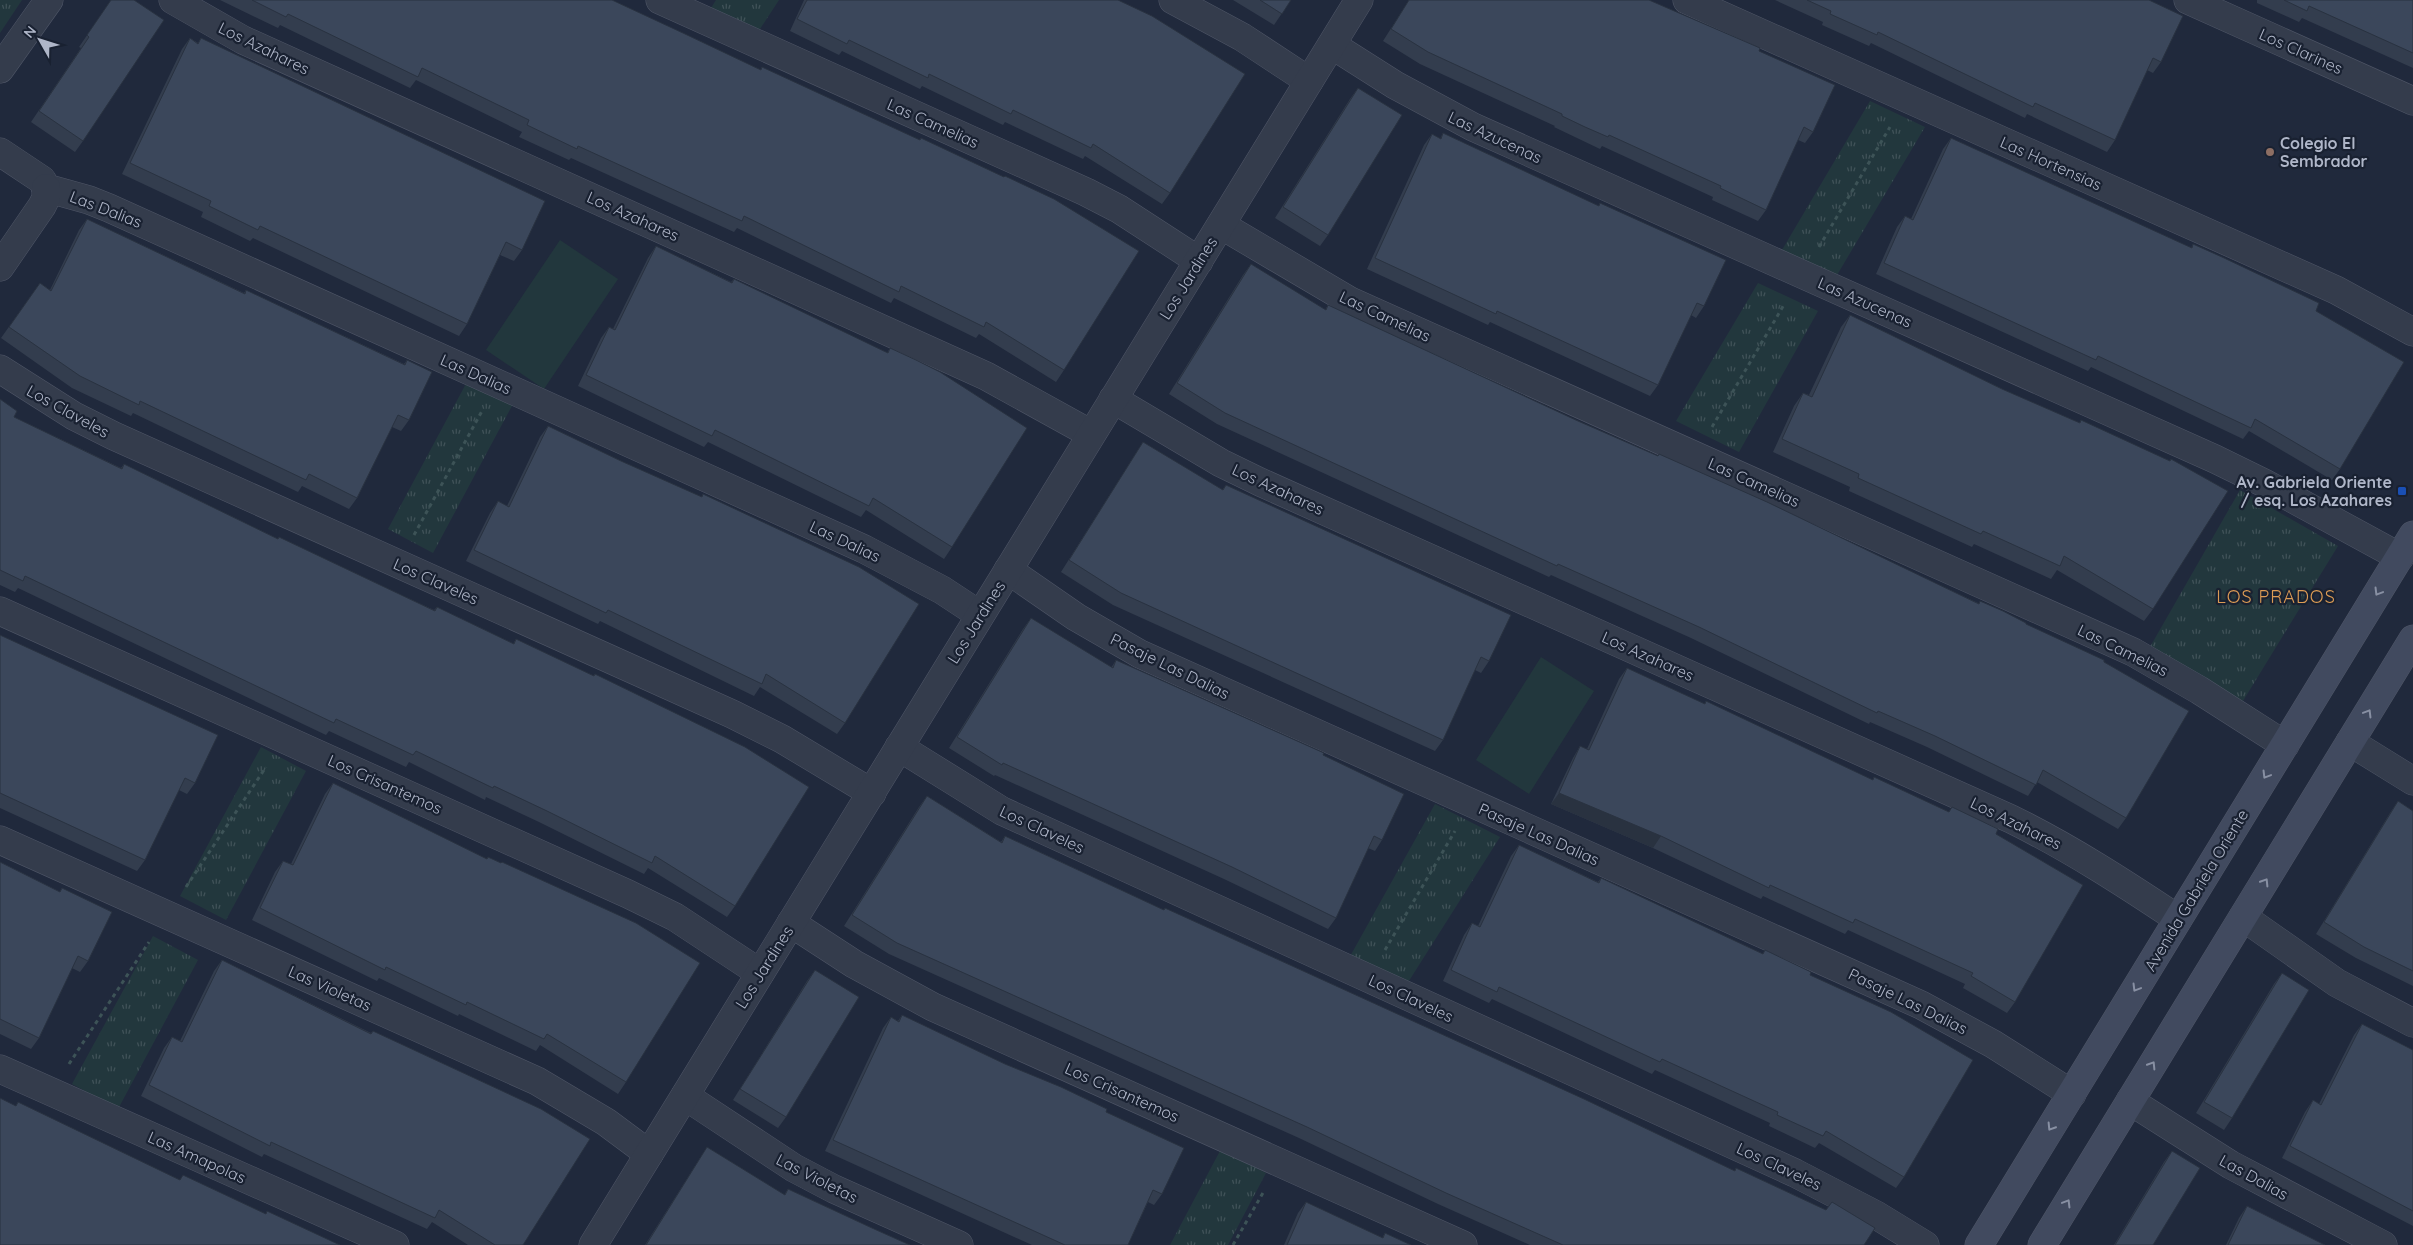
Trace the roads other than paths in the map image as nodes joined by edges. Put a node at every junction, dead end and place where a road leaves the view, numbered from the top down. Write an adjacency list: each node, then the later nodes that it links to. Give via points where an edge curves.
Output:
1 (49, 0): 9 (street)
2 (173, 0): 20 (street, Los Azahares, via 243,40 986,376)
3 (660, 0): 15 (street, Las Camelias, via 1086,192 1119,209)
4 (1173, 0): 10 (street, via 1242,38)
5 (1359, 0): 8 (street, Los Jardines)
6 (1686, 0): 17 (street, Las Hortensias, via 2336,290)
7 (2188, 0): 11 (street, Los Clarines)
8 (1332, 44): 10 (street, Los Jardines); 21 (street, Las Azucenas, via 1395,86 1473,127)
9 (0, 69)
10 (1309, 82): 14 (street, Los Jardines)
11 (2413, 101)
12 (0, 152): 13 (street, Las Dalias, via 42,180)
13 (46, 188): 16 (street, via 42,206); 24 (street, Las Dalias, via 109,208 864,549 905,569)
14 (1221, 225): 15 (street, Los Jardines); 27 (street, Las Camelias, via 1350,301 2133,652)
15 (1198, 261): 19 (street, Los Jardines)
16 (0, 267)
17 (2413, 332)
18 (0, 370): 30 (street, Los Claveles, via 66,412 114,436 732,714)
19 (1113, 399): 20 (street, Los Jardines); 33 (street, Los Azahares, via 1221,463 1260,482 2011,819 2080,856)
20 (1092, 434): 22 (street, Los Jardines)
21 (2406, 546): 27 (main road, Avenida Gabriela Oriente, one-way to 27)
22 (1008, 570): 24 (street, Los Jardines); 38 (street, Pasaje Las Dalias, via 1076,617 1140,654 1921,1005 1993,1044)
23 (0, 611): 35 (street, Los Crisantemos, via 628,894 675,918)
24 (980, 615): 28 (street, Los Jardines)
25 (2413, 639): 26 (main road, one-way to 25)
26 (2350, 742): 29 (street); 32 (main road, one-way to 26)
27 (2285, 745): 33 (main road, Avenida Gabriela Oriente, one-way to 33)
28 (899, 748): 30 (street, Los Jardines); 46 (street, Los Claveles, via 1002,811 1795,1173 1876,1215)
29 (2413, 781)
30 (872, 793): 34 (street, Los Jardines)
31 (0, 840): 41 (street, Las Violetas, via 529,1077 606,1122)
32 (2243, 917): 36 (street, via 2337,983); 40 (main road, one-way to 32)
33 (2178, 919): 38 (main road, Avenida Gabriela Oriente, one-way to 38)
34 (791, 923): 35 (street, Los Jardines); 45 (street, Los Crisantemos, via 854,964 932,1007)
35 (760, 973): 39 (street, Los Jardines)
36 (2413, 1023)
37 (0, 1069): 42 (street, Las Amapolas)
38 (2072, 1094): 47 (main road, Avenida Gabriela Oriente, one-way to 47)
39 (684, 1096): 41 (street, Los Jardines); 44 (street, Las Violetas, via 794,1168)
40 (2130, 1101): 48 (main road, one-way to 40); 49 (street, Las Dalias, via 2231,1165)
41 (649, 1154): 43 (street, Los Jardines)
42 (395, 1245)
43 (593, 1245)
44 (959, 1245)
45 (1462, 1245)
46 (1924, 1245)
47 (1979, 1245)
48 (2042, 1245)
49 (2383, 1245)

